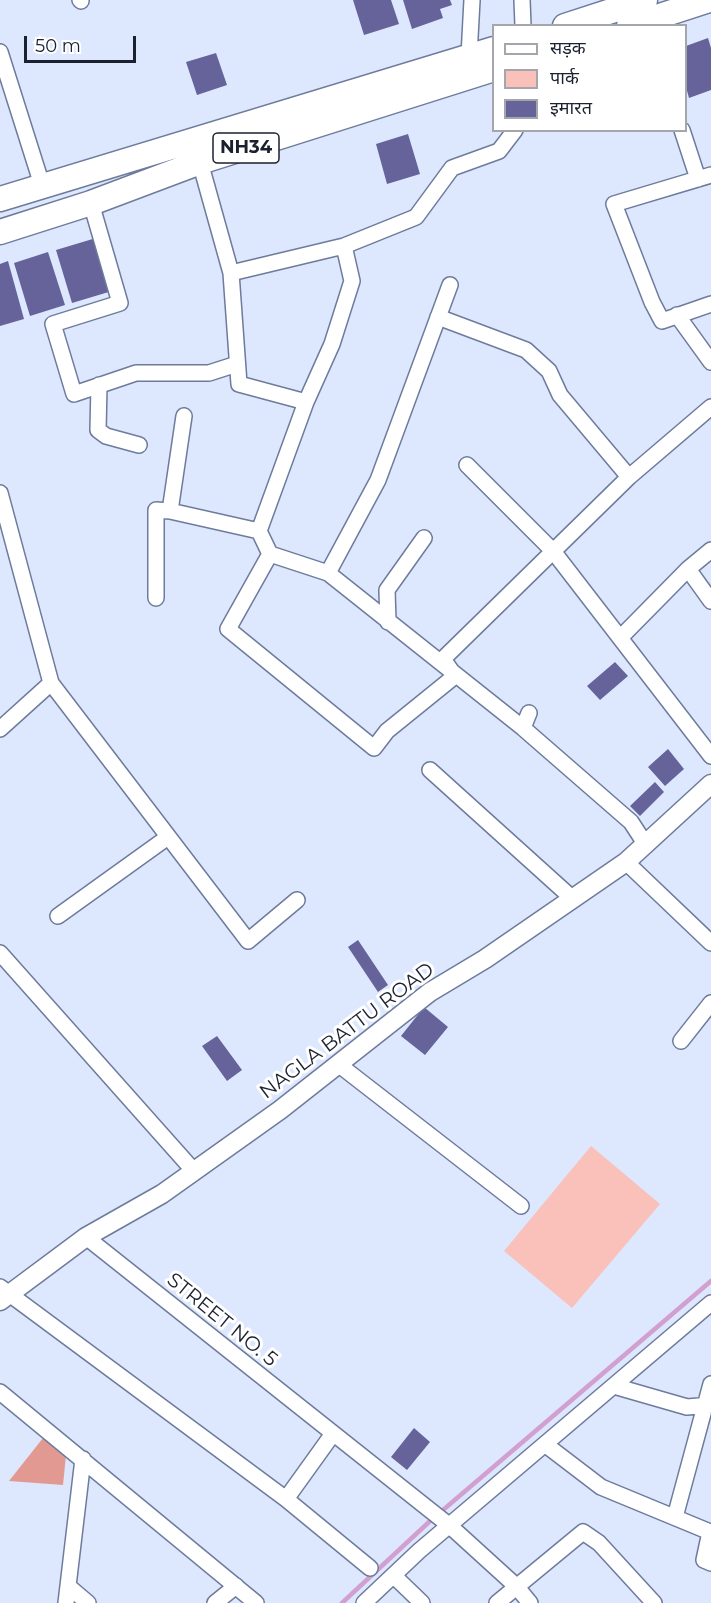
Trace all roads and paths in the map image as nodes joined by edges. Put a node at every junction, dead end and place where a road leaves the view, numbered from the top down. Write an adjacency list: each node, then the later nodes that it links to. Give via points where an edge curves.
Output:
1 (472, 0): 9 (street)
2 (522, 0): 5 (street)
3 (709, 0): 4 (highway)
4 (641, 18): 6 (highway)
5 (523, 24)
6 (584, 24)
7 (492, 50): 9 (highway, NH34)
8 (0, 52): 15 (street)
9 (469, 56): 15 (highway, NH34)
10 (492, 70): 13 (highway, NH34)
11 (514, 132): 19 (street, via 499,151 452,168 416,217)
12 (683, 132): 14 (street)
13 (200, 162): 17 (highway, NH34); 20 (street)
14 (704, 177): 23 (street, via 614,204 662,321)
15 (42, 185): 16 (highway, NH34)
16 (0, 199)
17 (91, 203): 18 (highway, NH34); 27 (street, via 120,303 53,324 74,394)
18 (0, 232)
19 (344, 246): 20 (street); 28 (street, via 352,280 332,344)
20 (231, 273): 26 (street)
21 (450, 285): 24 (street)
22 (711, 304): 23 (street)
23 (677, 315): 25 (street)
24 (438, 317): 33 (street, via 526,350 549,371 560,395); 42 (street, via 378,480)
25 (711, 362)
26 (237, 364): 27 (street, via 209,373 136,373); 28 (street, via 238,384)
27 (99, 385): 31 (street, via 98,430)
28 (306, 402): 36 (street)
29 (711, 407): 33 (street)
30 (184, 416): 35 (street)
31 (139, 445)
32 (467, 465): 38 (street)
33 (629, 477): 38 (street)
34 (0, 493): 48 (street)
35 (170, 511): 36 (street); 43 (street, via 156,510)
36 (259, 531): 40 (street)
37 (424, 538): 45 (street, via 387,590)
38 (553, 550): 46 (street); 47 (street, via 443,658)
39 (711, 550): 41 (street)
40 (270, 554): 42 (street); 47 (street, via 228,629 374,748 387,731)
41 (688, 569): 44 (street); 46 (street)
42 (328, 573): 45 (street)
43 (156, 598)
44 (711, 601)
45 (388, 622): 47 (street)
46 (621, 637): 50 (street)
47 (455, 676): 54 (street, via 526,720 631,822)
48 (51, 683): 49 (street); 53 (street)
49 (0, 729)
50 (711, 756)
51 (430, 770): 56 (street)
52 (711, 784): 54 (street, NAGLA BATTU ROAD)
53 (168, 837): 57 (street, via 248,941); 58 (street)
54 (646, 844): 55 (street, NAGLA BATTU ROAD)
55 (627, 862): 56 (street, NAGLA BATTU ROAD); 59 (street)
56 (573, 899): 63 (street, NAGLA BATTU ROAD, via 430,992)
57 (297, 900)
58 (58, 916)
59 (711, 943)
60 (0, 953): 64 (street)
61 (711, 1003): 62 (street)
62 (681, 1041)
63 (338, 1064): 64 (street, NAGLA BATTU ROAD); 65 (street)
64 (193, 1170): 66 (street, NAGLA BATTU ROAD, via 162,1194)
65 (521, 1206)
66 (86, 1237): 67 (street, NAGLA BATTU ROAD); 73 (street, STREET NO. 5)
67 (4, 1294): 76 (street)
68 (711, 1303): 70 (street)
69 (711, 1384): 72 (street)
70 (614, 1386): 72 (street, via 687,1407); 74 (street)
71 (0, 1392): 75 (street)
72 (708, 1404): 77 (street)
73 (332, 1435): 76 (street); 78 (street, STREET NO. 5)
74 (546, 1445): 77 (street, via 601,1487); 78 (street)
75 (83, 1459): 82 (street); 83 (street)
76 (286, 1499): 80 (street)
77 (675, 1517): 79 (street, via 710,1532 704,1560)
78 (442, 1521): 81 (street); 84 (street, STREET NO. 5)
79 (711, 1563)
80 (370, 1568)
81 (394, 1576): 89 (street); 90 (street)
82 (68, 1586): 85 (street); 86 (street)
83 (236, 1586): 87 (street); 88 (street)
84 (516, 1586): 91 (street); 92 (street, STREET NO. 5); 93 (street, via 583,1532 599,1543)
85 (66, 1603)
86 (88, 1603)
87 (214, 1603)
88 (256, 1603)
89 (364, 1603)
90 (422, 1603)
91 (496, 1603)
92 (530, 1603)
93 (654, 1603)

